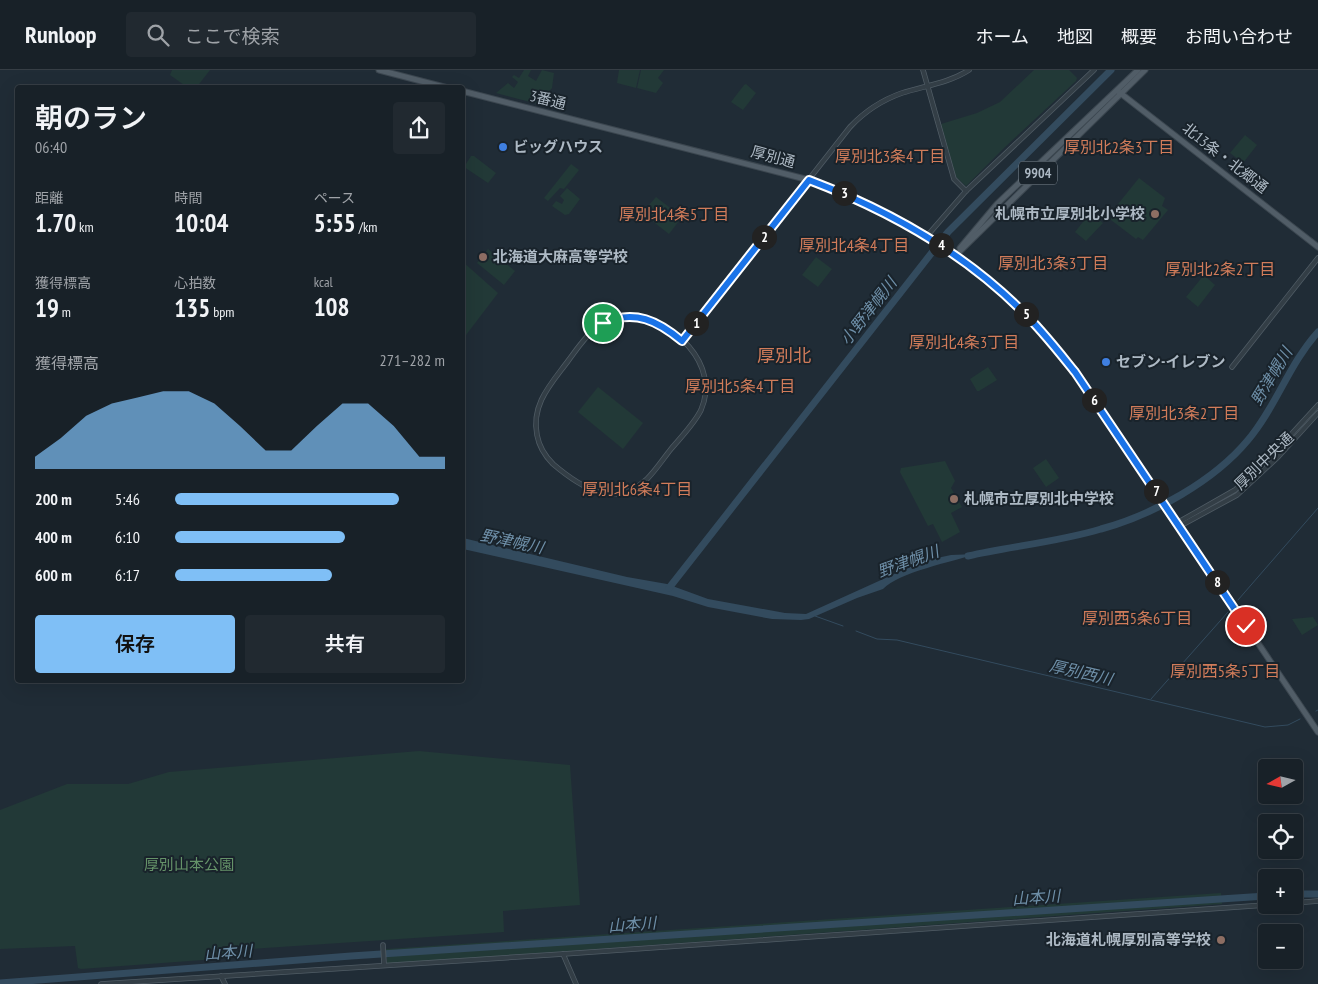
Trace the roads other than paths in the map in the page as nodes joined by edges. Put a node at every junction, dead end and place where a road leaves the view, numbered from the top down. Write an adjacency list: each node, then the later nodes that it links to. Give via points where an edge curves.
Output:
1 (379, 70): 7 (main road)
2 (923, 70): 8 (street)
3 (969, 70): 8 (street)
4 (1094, 70): 13 (street)
5 (1138, 70): 10 (main road, 9904)
6 (1145, 70): 10 (main road, 9904)
7 (436, 85)
8 (928, 86): 12 (street, via 887,99 863,114); 13 (street, via 954,179)
9 (465, 92): 11 (main road, 3番通)
10 (1119, 92): 15 (main road, 北13条・北郷通); 16 (main road, 9904, via 997,204)
11 (627, 132): 12 (main road, 厚別通)
12 (809, 180): 14 (main road, 厚別通, via 875,208); 18 (street)
13 (966, 192): 14 (street)
14 (930, 238): 16 (main road, 厚別通)
15 (1318, 247)
16 (956, 254): 22 (main road, 厚別通, via 1023,311 1075,372)
17 (1318, 258): 19 (street)
18 (682, 341): 18 (street, via 693,351 702,367 706,380 704,402 697,417 648,478 631,490 599,492 582,486 552,463 537,436 538,405 597,326 622,317 646,318)
19 (1232, 367)
20 (1318, 405): 22 (street, 厚別中央通, via 1236,490)
21 (1318, 413): 22 (street, 厚別中央通, via 1265,471 1237,495)
22 (1177, 523): 23 (main road, 厚別通)
23 (1318, 732)
24 (1318, 901): 25 (street)
25 (1303, 902)
26 (1258, 906): 28 (street)
27 (383, 946): 29 (street)
28 (563, 954): 29 (street); 33 (street)
29 (384, 964): 30 (street)
30 (221, 976): 31 (street); 32 (street)
31 (101, 984)
32 (225, 984)
33 (576, 984)

